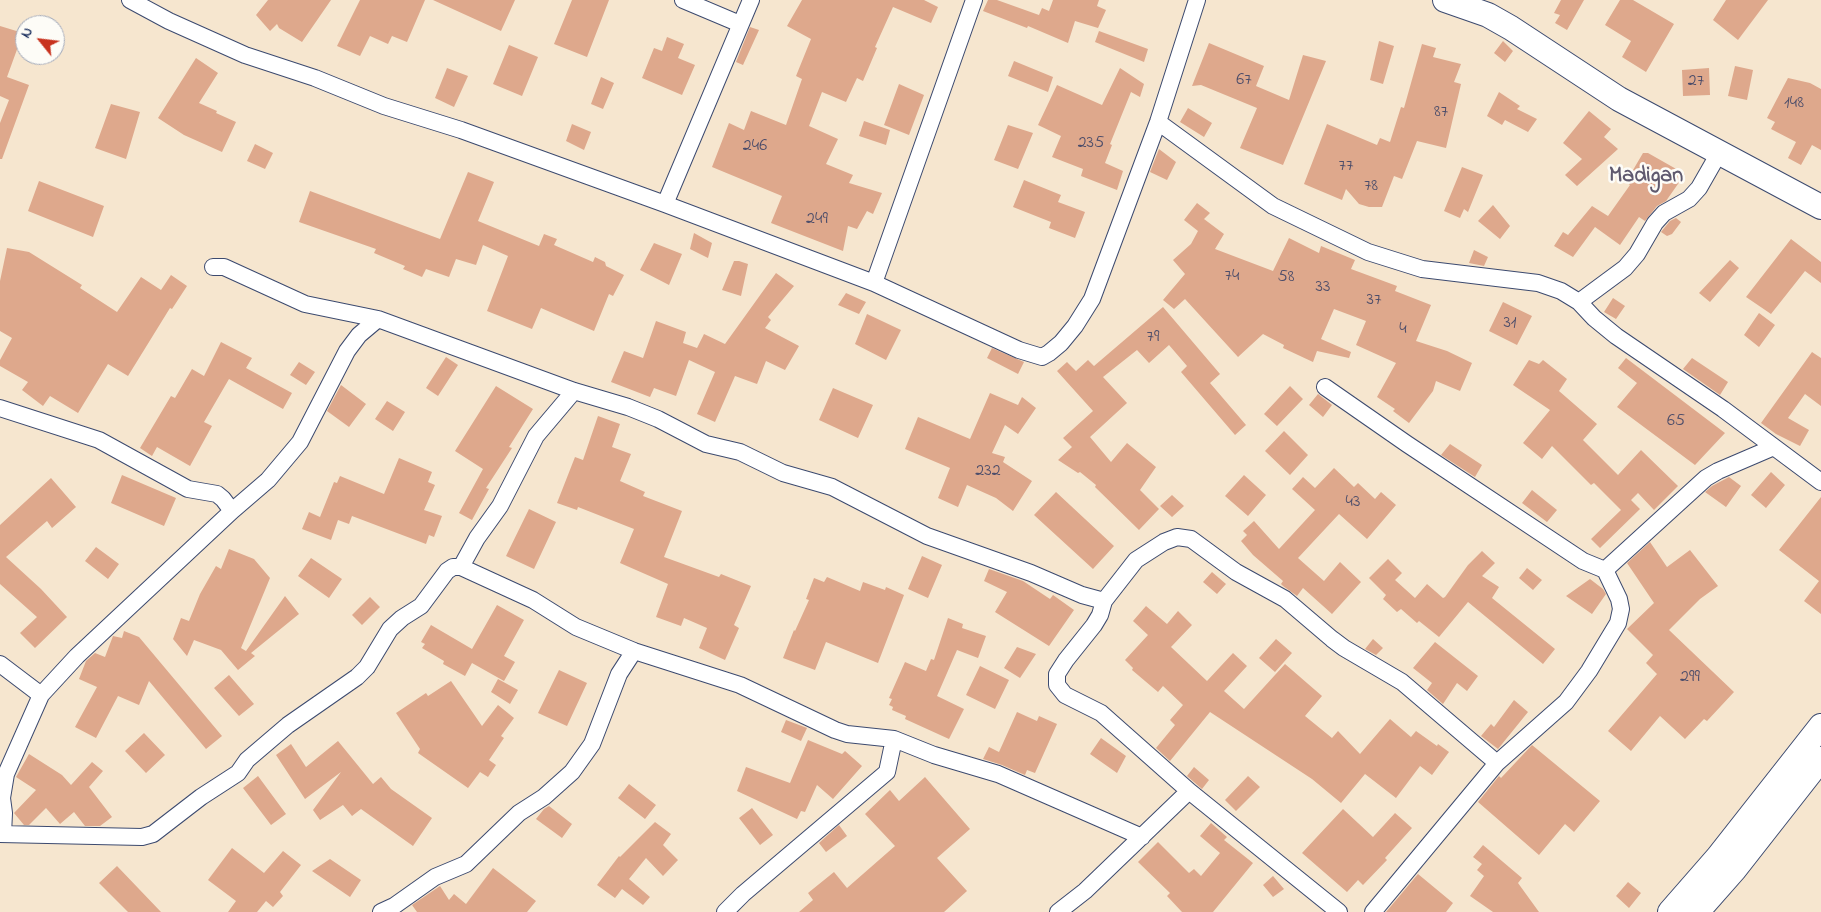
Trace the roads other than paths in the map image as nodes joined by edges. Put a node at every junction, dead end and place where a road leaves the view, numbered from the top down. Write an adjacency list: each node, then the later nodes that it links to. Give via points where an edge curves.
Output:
1 (130, 0): 11 (street, via 245,55)
2 (683, 0): 8 (street)
3 (751, 0): 8 (street)
4 (974, 0): 14 (street)
5 (1197, 0): 9 (street)
6 (1445, 0): 7 (main road)
7 (1474, 4): 10 (main road, via 1619,99)
8 (740, 24): 11 (street)
9 (1158, 122): 14 (street, via 1092,298 1061,343 1042,357 1019,350); 15 (street, via 1273,206 1368,252 1422,269 1538,282)
10 (1719, 154): 12 (main road); 15 (street, via 1699,188 1689,199 1664,213 1625,268)
11 (665, 204): 14 (street)
12 (1821, 207)
13 (213, 267): 16 (street, via 224,267 305,304)
14 (874, 283)
15 (1579, 302): 20 (street, via 1616,336)
16 (378, 319): 18 (street); 22 (street, via 359,335 348,351 300,442 268,480)
17 (1325, 387): 24 (street, via 1582,561)
18 (574, 391): 23 (street, via 536,436 500,506); 25 (street, via 628,407 706,444 740,452 783,473 832,487 927,536)
19 (0, 408): 22 (street, via 99,440 188,489 216,494)
20 (1774, 447): 21 (street); 24 (street, via 1706,478)
21 (1821, 482)
22 (232, 511): 28 (street, via 77,656)
23 (461, 567): 26 (street, via 534,600 576,627); 34 (street, via 448,571 421,606 390,629 367,667 357,677 288,725 247,760 238,773 153,834 142,837)
24 (1605, 570): 32 (street, via 1620,599 1618,623 1566,702)
25 (1104, 601): 32 (street, via 1136,560 1177,537 1191,539 1236,572 1285,599 1344,648 1402,682); 33 (street, via 1094,625 1057,674 1057,685 1065,696 1101,714)
26 (634, 651): 30 (street, via 740,685 835,730); 36 (street, via 619,674 592,744 572,772 544,797 519,813 466,864 435,877)
27 (0, 664): 28 (street)
28 (41, 695): 34 (street, via 6,774)
29 (1821, 726): 41 (main road, via 1718,857)
30 (894, 739): 35 (street, via 998,774); 37 (street, via 887,772)
31 (1821, 759): 42 (main road)
32 (1497, 763): 40 (street)
33 (1189, 791): 35 (street); 39 (street)
34 (1, 834)
35 (1142, 837): 38 (street)
36 (381, 912)
37 (725, 912)
38 (1058, 912)
39 (1339, 912)
40 (1373, 912)
41 (1670, 912)
42 (1697, 912)

